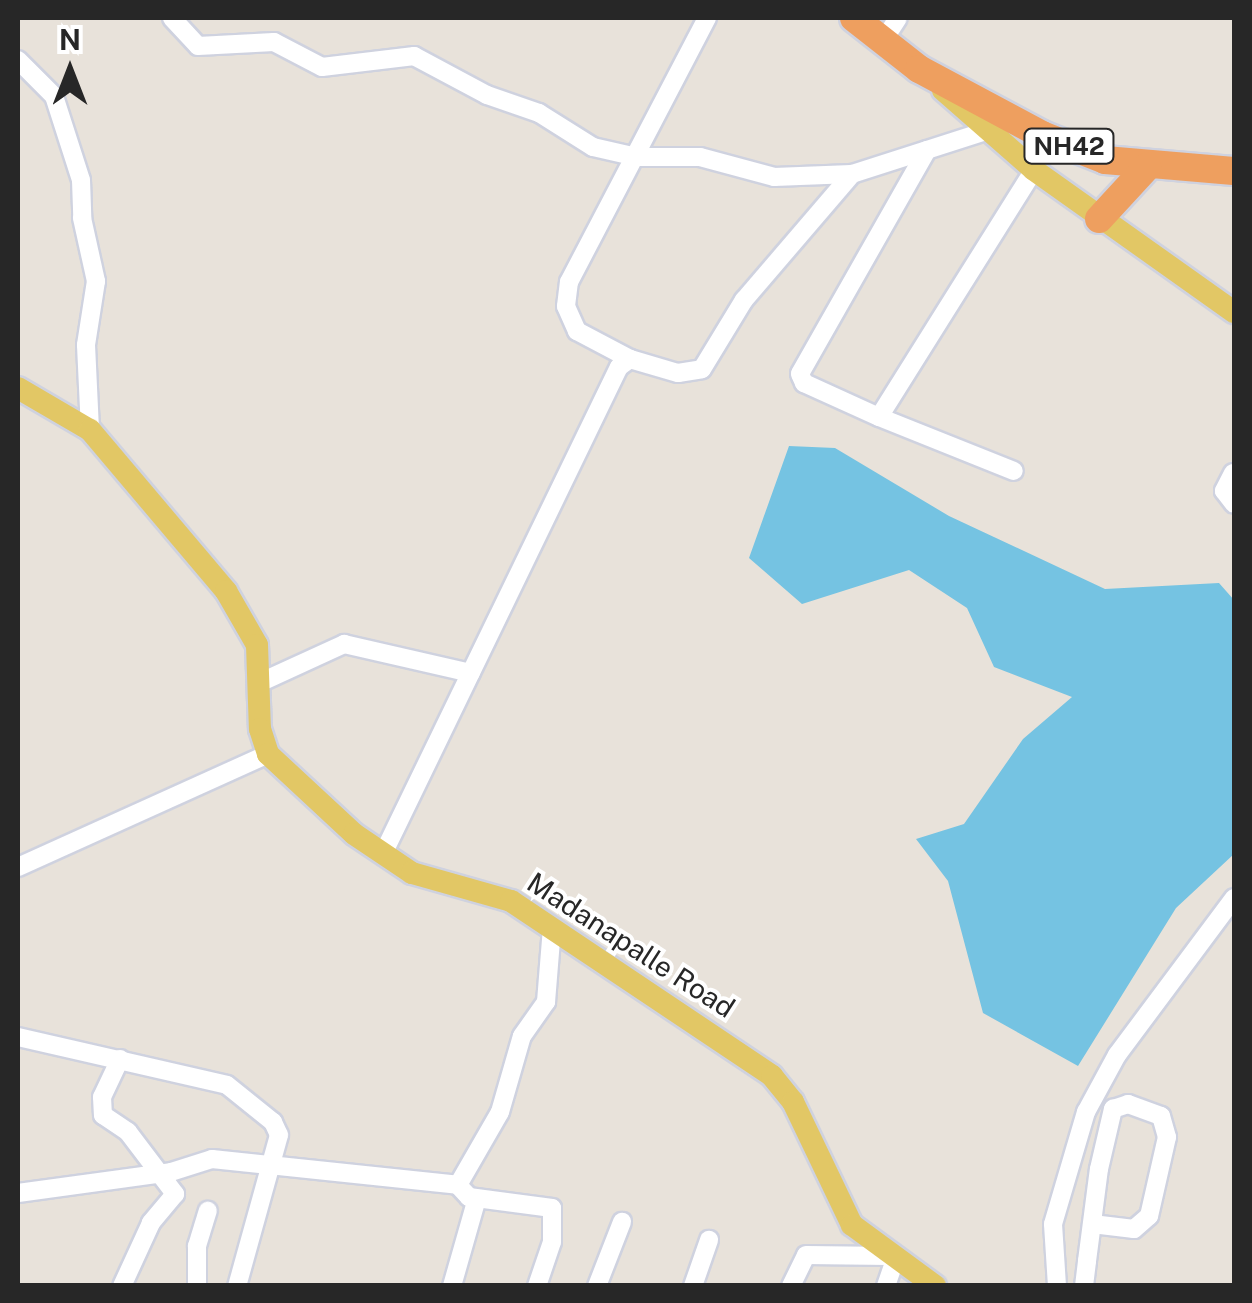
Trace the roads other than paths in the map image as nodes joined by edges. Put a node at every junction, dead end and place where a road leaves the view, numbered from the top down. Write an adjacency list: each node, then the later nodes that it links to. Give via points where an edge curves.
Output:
1 (172, 18): 9 (street, via 198,46 274,42 322,67 414,56 487,95 539,113 593,146)
2 (707, 18): 9 (street)
3 (854, 18): 4 (highway, NH42)
4 (891, 29): 6 (highway, NH42)
5 (18, 60): 19 (street, via 54,96 82,180 82,218 96,281 86,345)
6 (919, 69): 7 (main road); 10 (highway, NH42, via 1042,135 1105,160)
7 (989, 130): 8 (street); 11 (main road)
8 (927, 150): 13 (street); 18 (street, via 883,237 800,369 804,383)
9 (637, 157): 13 (street, via 700,158 788,178); 16 (street, via 577,262 566,295 578,331)
10 (1147, 167): 12 (highway, NH42); 14 (highway)
11 (1034, 170): 14 (main road); 18 (street)
12 (1234, 171)
13 (852, 174): 16 (street, via 744,300 702,370 678,373)
14 (1099, 219): 15 (main road)
15 (1234, 312)
16 (630, 359): 23 (street, via 618,367)
17 (18, 388): 19 (main road)
18 (879, 417): 20 (street)
19 (90, 430): 24 (main road, via 226,591 257,644)
20 (1014, 471)
21 (1233, 473): 22 (street, via 1224,491)
22 (1234, 504)
23 (472, 674): 24 (street, via 344,644); 26 (street)
24 (259, 683): 25 (main road)
25 (268, 754): 26 (main road, Madanapalle Road); 27 (street)
26 (383, 854): 29 (main road, Madanapalle Road, via 424,877 495,893)
27 (18, 868)
28 (1234, 898): 52 (street, via 1117,1055 1086,1112 1052,1224)
29 (552, 928): 34 (street, via 546,1002 522,1036 500,1112); 41 (main road, Madanapalle Road, via 772,1076 793,1102 852,1225)
30 (18, 1036): 31 (street)
31 (120, 1059): 32 (street, via 234,1088 277,1126); 33 (street, via 102,1097 103,1115 128,1132)
32 (272, 1164): 33 (street, via 212,1158); 34 (street); 44 (street)
33 (162, 1173): 35 (street); 42 (street, via 175,1194 151,1224)
34 (458, 1185): 36 (street, via 462,1194)
35 (18, 1194)
36 (477, 1198): 45 (street); 46 (street, via 552,1208 552,1242)
37 (208, 1212): 43 (street, via 196,1246)
38 (622, 1222): 47 (street)
39 (1092, 1224): 39 (street, via 1134,1229 1149,1216 1167,1137 1161,1116 1128,1104 1112,1109); 53 (street)
40 (709, 1240): 48 (street)
41 (893, 1258): 49 (street, via 806,1254); 50 (street); 51 (main road, Madanapalle Road)
42 (122, 1286)
43 (197, 1286)
44 (236, 1286)
45 (452, 1286)
46 (538, 1286)
47 (597, 1286)
48 (693, 1286)
49 (791, 1286)
50 (886, 1286)
51 (935, 1286)
52 (1057, 1286)
53 (1084, 1286)

